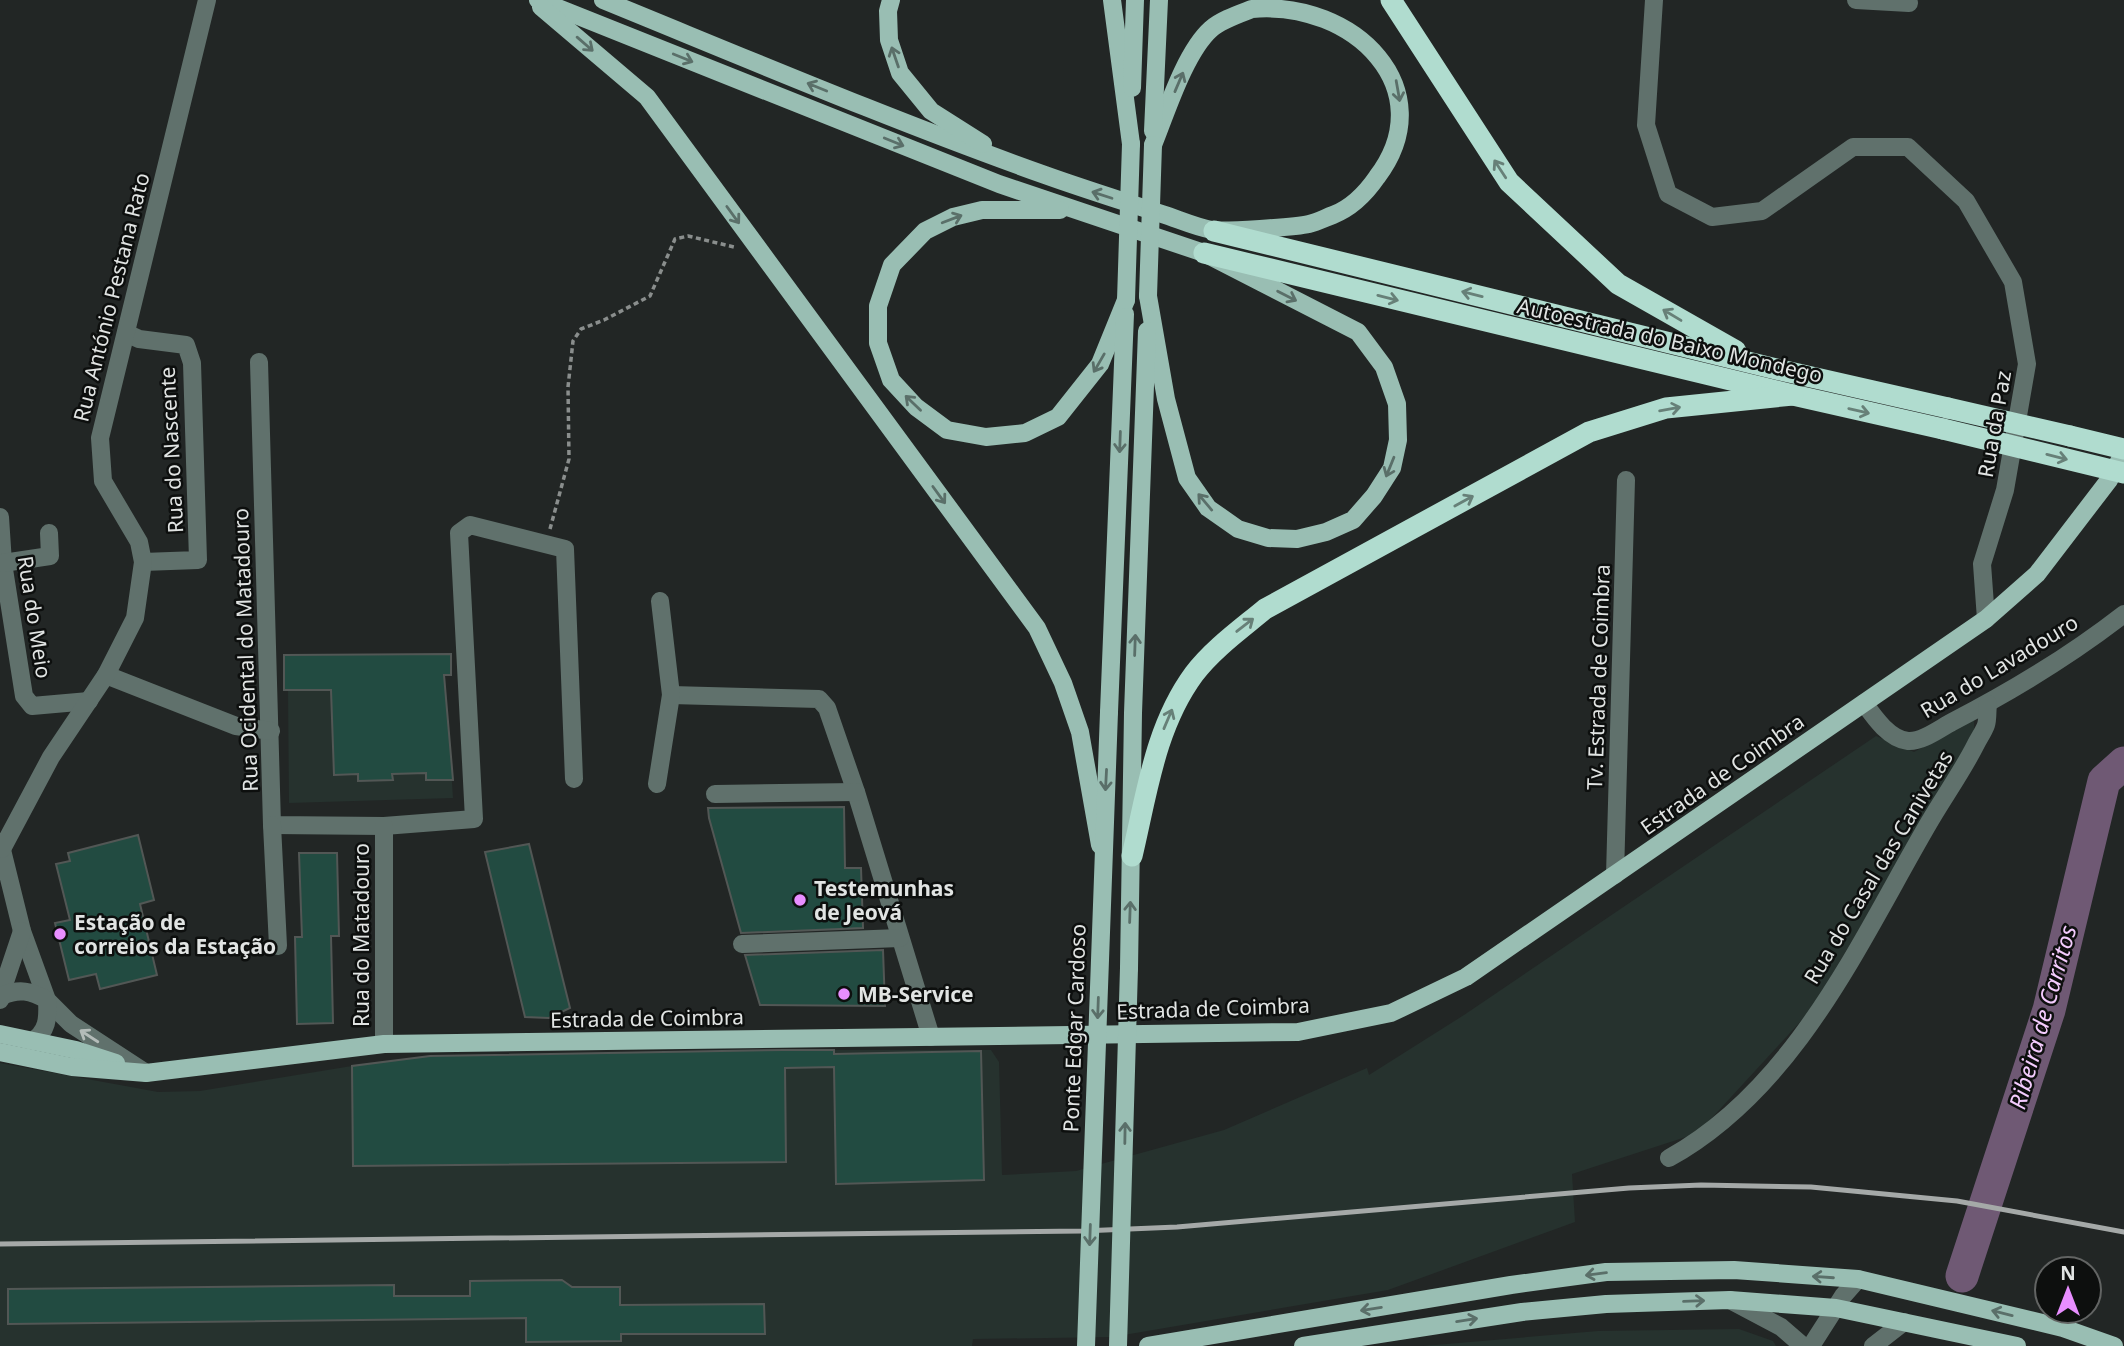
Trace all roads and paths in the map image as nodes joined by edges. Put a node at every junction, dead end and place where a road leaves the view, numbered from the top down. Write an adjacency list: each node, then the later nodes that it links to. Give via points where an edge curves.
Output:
1 (207, 0): 21 (street, Rua António Pestana Rato)
2 (536, 0): 15 (main road, one-way to 15); 18 (main road, one-way to 18, via 647,97)
3 (603, 0): 14 (main road, one-way to 3)
4 (891, 0): 14 (main road, one-way to 4, via 931,111 900,73 889,40)
5 (1112, 0): 12 (main road)
6 (1135, 0): 12 (main road)
7 (1159, 0): 13 (main road)
8 (1391, 0): 23 (highway, one-way to 8, via 1719,343 1618,284 1509,182)
9 (1654, 0): 35 (street, Rua da Paz, via 1646,125 1668,194 1712,217 1762,211 1853,147 1908,147 1966,201 2013,282 2027,365 2005,490 1982,564)
10 (1856, 0): 11 (street)
11 (1909, 3)
12 (1131, 144): 20 (main road, Ponte Edgar Cardoso, bridge)
13 (1153, 145): 16 (main road, one-way to 16, via 1189,59 1211,29 1271,2 1309,1 1340,10 1369,32 1396,79 1401,108 1398,138 1387,165 1345,210 1308,224); 19 (main road, bridge)
14 (1016, 165): 16 (main road, one-way to 14)
15 (1072, 209): 17 (main road); 20 (main road, one-way to 15, via 1100,364 1058,417 1025,433 986,437 947,430 891,380 878,343 878,306 892,265 925,231 982,210)
16 (1214, 231): 23 (highway, Autoestrada do Baixo Mondego, one-way to 16)
17 (1204, 253): 19 (main road, one-way to 19, via 1358,332 1384,367 1397,404 1398,440 1392,468 1353,520 1297,539 1268,538 1238,529 1208,508 1187,478 1166,399); 24 (highway, Autoestrada do Baixo Mondego, one-way to 24)
18 (763, 255): 30 (path, via 688,236 675,239 650,296 582,328 573,341 570,363 569,459); 50 (main road, one-way to 50, via 1037,628 1080,732)
19 (1148, 296): 49 (main road, one-way to 19)
20 (1126, 300): 50 (main road, Ponte Edgar Cardoso, one-way to 50, bridge)
21 (126, 333): 31 (street, Rua António Pestana Rato, via 100,438 103,481 139,542); 31 (street, Rua do Nascente, via 186,345 192,363 198,560)
22 (259, 362): 41 (street, Rua Ocidental do Matadouro)
23 (1776, 369): 25 (highway, Autoestrada do Baixo Mondego, bridge)
24 (1793, 395): 26 (highway, Autoestrada do Baixo Mondego, one-way to 26, bridge); 49 (highway, one-way to 24, via 1159,739 1174,704 1195,672 1265,609 1589,432 1666,408)
25 (2124, 451): 35 (main road, Estrada de Coimbra, via 2109,480 2037,574)
26 (2124, 473)
27 (1626, 480): 51 (street, Tv. Estrada de Coimbra)
28 (0, 517): 32 (street, Rua do Meio)
29 (49, 533): 32 (street, via 50,556)
30 (548, 545): 42 (street, via 565,549); 47 (street, via 470,525 458,533 474,819)
31 (143, 562): 36 (street, Rua António Pestana Rato, via 135,618)
32 (3, 563): 38 (street, Rua do Meio, via 24,696 32,706)
33 (660, 601): 37 (street)
34 (2124, 614): 40 (street, Rua do Lavadouro, via 2078,649)
35 (1986, 619): 39 (main road, Estrada de Coimbra)
36 (106, 675): 38 (street, Rua António Pestana Rato); 41 (street, via 236,726)
37 (671, 695): 43 (street); 44 (street, via 818,699 827,708)
38 (89, 701): 48 (street, Rua António Pestana Rato)
39 (1864, 703): 40 (street, Rua do Lavadouro, via 1884,727 1905,741 1923,737); 51 (main road, Estrada de Coimbra)
40 (1988, 704): 63 (street, Rua do Casal das Canivetas, via 1986,725 1966,764 1927,824 1845,973 1775,1070 1708,1134)
41 (271, 731): 46 (street, Rua Ocidental do Matadouro)
42 (574, 779)
43 (657, 784)
44 (856, 792): 45 (street); 53 (street)
45 (715, 794)
46 (272, 825): 47 (street); 55 (street, Rua Ocidental do Matadouro)
47 (384, 826): 61 (street, Rua do Matadouro)
48 (1, 845): 52 (street)
49 (1132, 856): 69 (main road, one-way to 49, bridge)
50 (1102, 859): 68 (main road, Ponte Edgar Cardoso, one-way to 68, bridge)
51 (1615, 875): 58 (main road, Estrada de Coimbra, via 1466,977 1391,1013 1298,1032)
52 (22, 931): 56 (street); 57 (street)
53 (900, 938): 54 (street); 58 (street)
54 (742, 944)
55 (278, 946)
56 (1, 997): 57 (street, via 15,990)
57 (47, 1000): 60 (street, via 47,1024); 62 (street, one-way to 57, via 71,1024)
58 (930, 1037): 61 (main road, Estrada de Coimbra)
59 (2, 1041): 60 (main road); 62 (main road, via 72,1067)
60 (31, 1042): 62 (main road, via 76,1050)
61 (384, 1044): 62 (main road, Estrada de Coimbra)
62 (146, 1073)
63 (1669, 1158)
64 (1858, 1279): 66 (street); 70 (main road, one-way to 70, via 1734,1270 1606,1272); 76 (main road, one-way to 64, via 2063,1328)
65 (1730, 1300): 66 (main road); 71 (main road, one-way to 65, via 1522,1311); 72 (street, via 1781,1327)
66 (1836, 1308): 67 (main road); 73 (street)
67 (1903, 1322): 74 (street); 75 (main road)
68 (1086, 1346)
69 (1118, 1346)
70 (1148, 1346)
71 (1303, 1346)
72 (1803, 1346)
73 (1811, 1346)
74 (1873, 1346)
75 (2017, 1346)
76 (2114, 1346)

